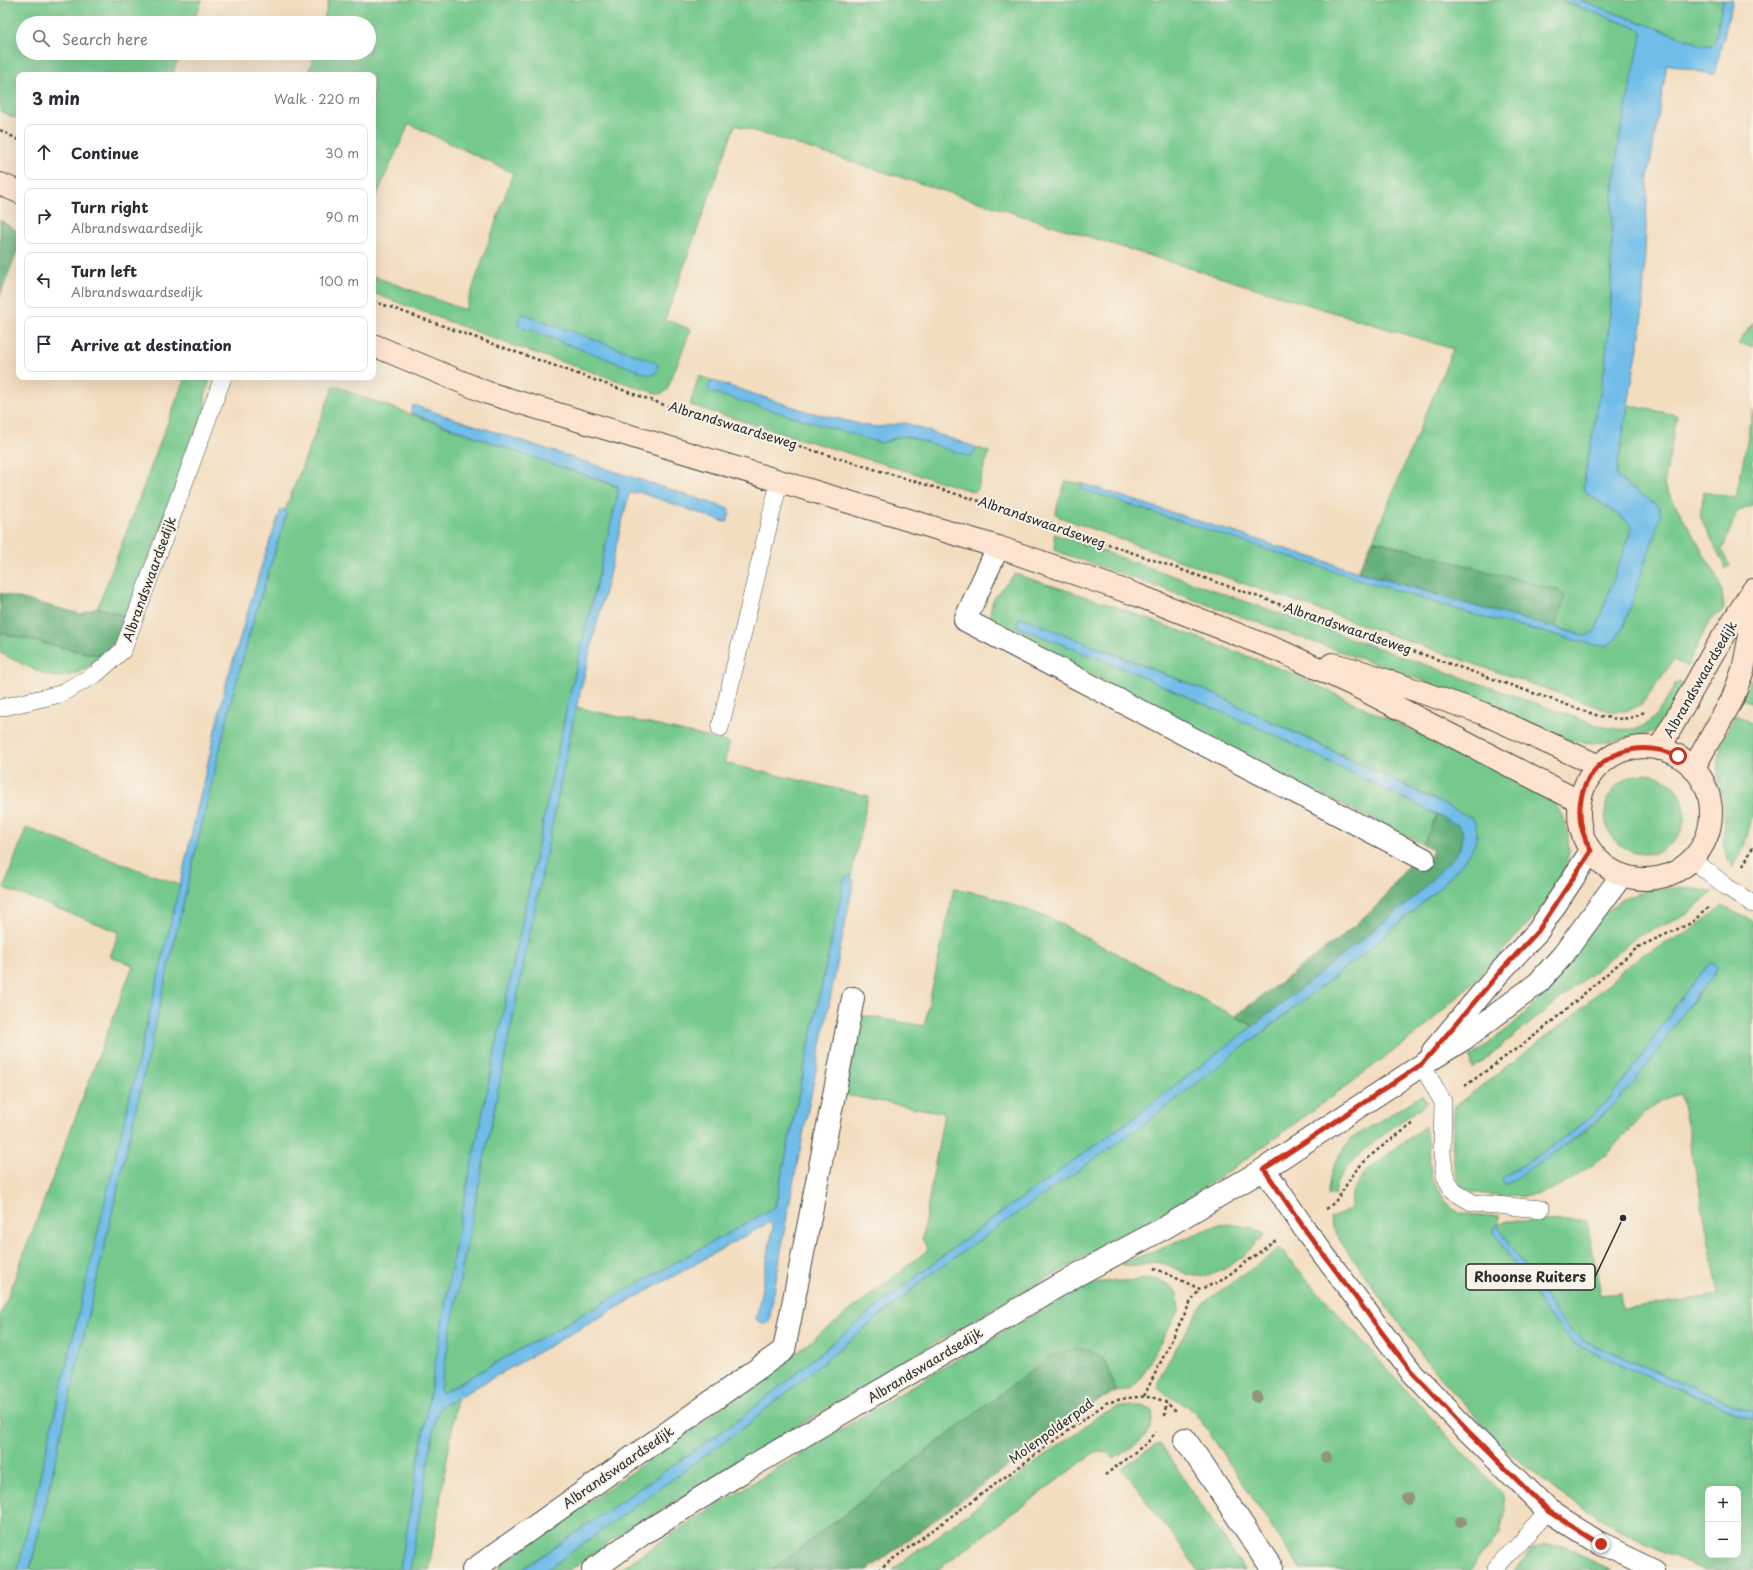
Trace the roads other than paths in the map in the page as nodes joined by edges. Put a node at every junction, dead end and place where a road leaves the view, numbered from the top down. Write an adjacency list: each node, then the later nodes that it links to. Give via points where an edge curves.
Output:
1 (0, 184): 2 (street)
2 (16, 191)
3 (376, 347): 5 (street, via 488,393)
4 (222, 380): 10 (lane, Albrandswaardsedijk, via 123,650 96,674 60,694)
5 (779, 482): 6 (street); 11 (lane)
6 (998, 547): 9 (street, via 1137,595); 17 (street, via 965,620)
7 (1753, 590): 12 (street, Albrandswaardsedijk, via 1713,653)
8 (1753, 620): 14 (street, Albrandswaardsedijk, via 1743,670 1732,700)
9 (1280, 651): 13 (street, via 1362,672 1482,713); 15 (street, via 1363,689)
10 (0, 708)
11 (720, 728)
12 (1660, 749): 13 (street, via 1634,748 1615,755); 14 (street, via 1678,756)
13 (1599, 766): 15 (street, via 1586,782)
14 (1693, 769): 18 (street, via 1707,790 1711,814 1706,839)
15 (1580, 802): 16 (street, via 1582,832)
16 (1591, 851): 19 (street, via 1605,865); 22 (street, Albrandswaardsedijk, via 1538,931)
17 (1424, 859)
18 (1692, 860): 19 (street, via 1672,874 1660,877 1635,878); 20 (lane)
19 (1622, 875): 22 (street, Albrandswaardsedijk, via 1563,955 1538,983 1464,1039)
20 (1753, 904)
21 (853, 998): 27 (street, Albrandswaardsedijk, via 784,1350)
22 (1422, 1064): 23 (street, Albrandswaardsedijk); 24 (lane, via 1443,1102 1442,1154 1445,1176 1453,1191 1473,1203)
23 (1264, 1169): 26 (street, via 1306,1231 1410,1370); 28 (street, Albrandswaardsedijk, via 1166,1227 1074,1276 742,1472 641,1535)
24 (1541, 1210)
25 (1186, 1439): 29 (street)
26 (1548, 1511): 30 (lane); 31 (street, via 1601,1544)
27 (473, 1570)
28 (593, 1570)
29 (1274, 1570)
30 (1494, 1570)
31 (1656, 1570)

